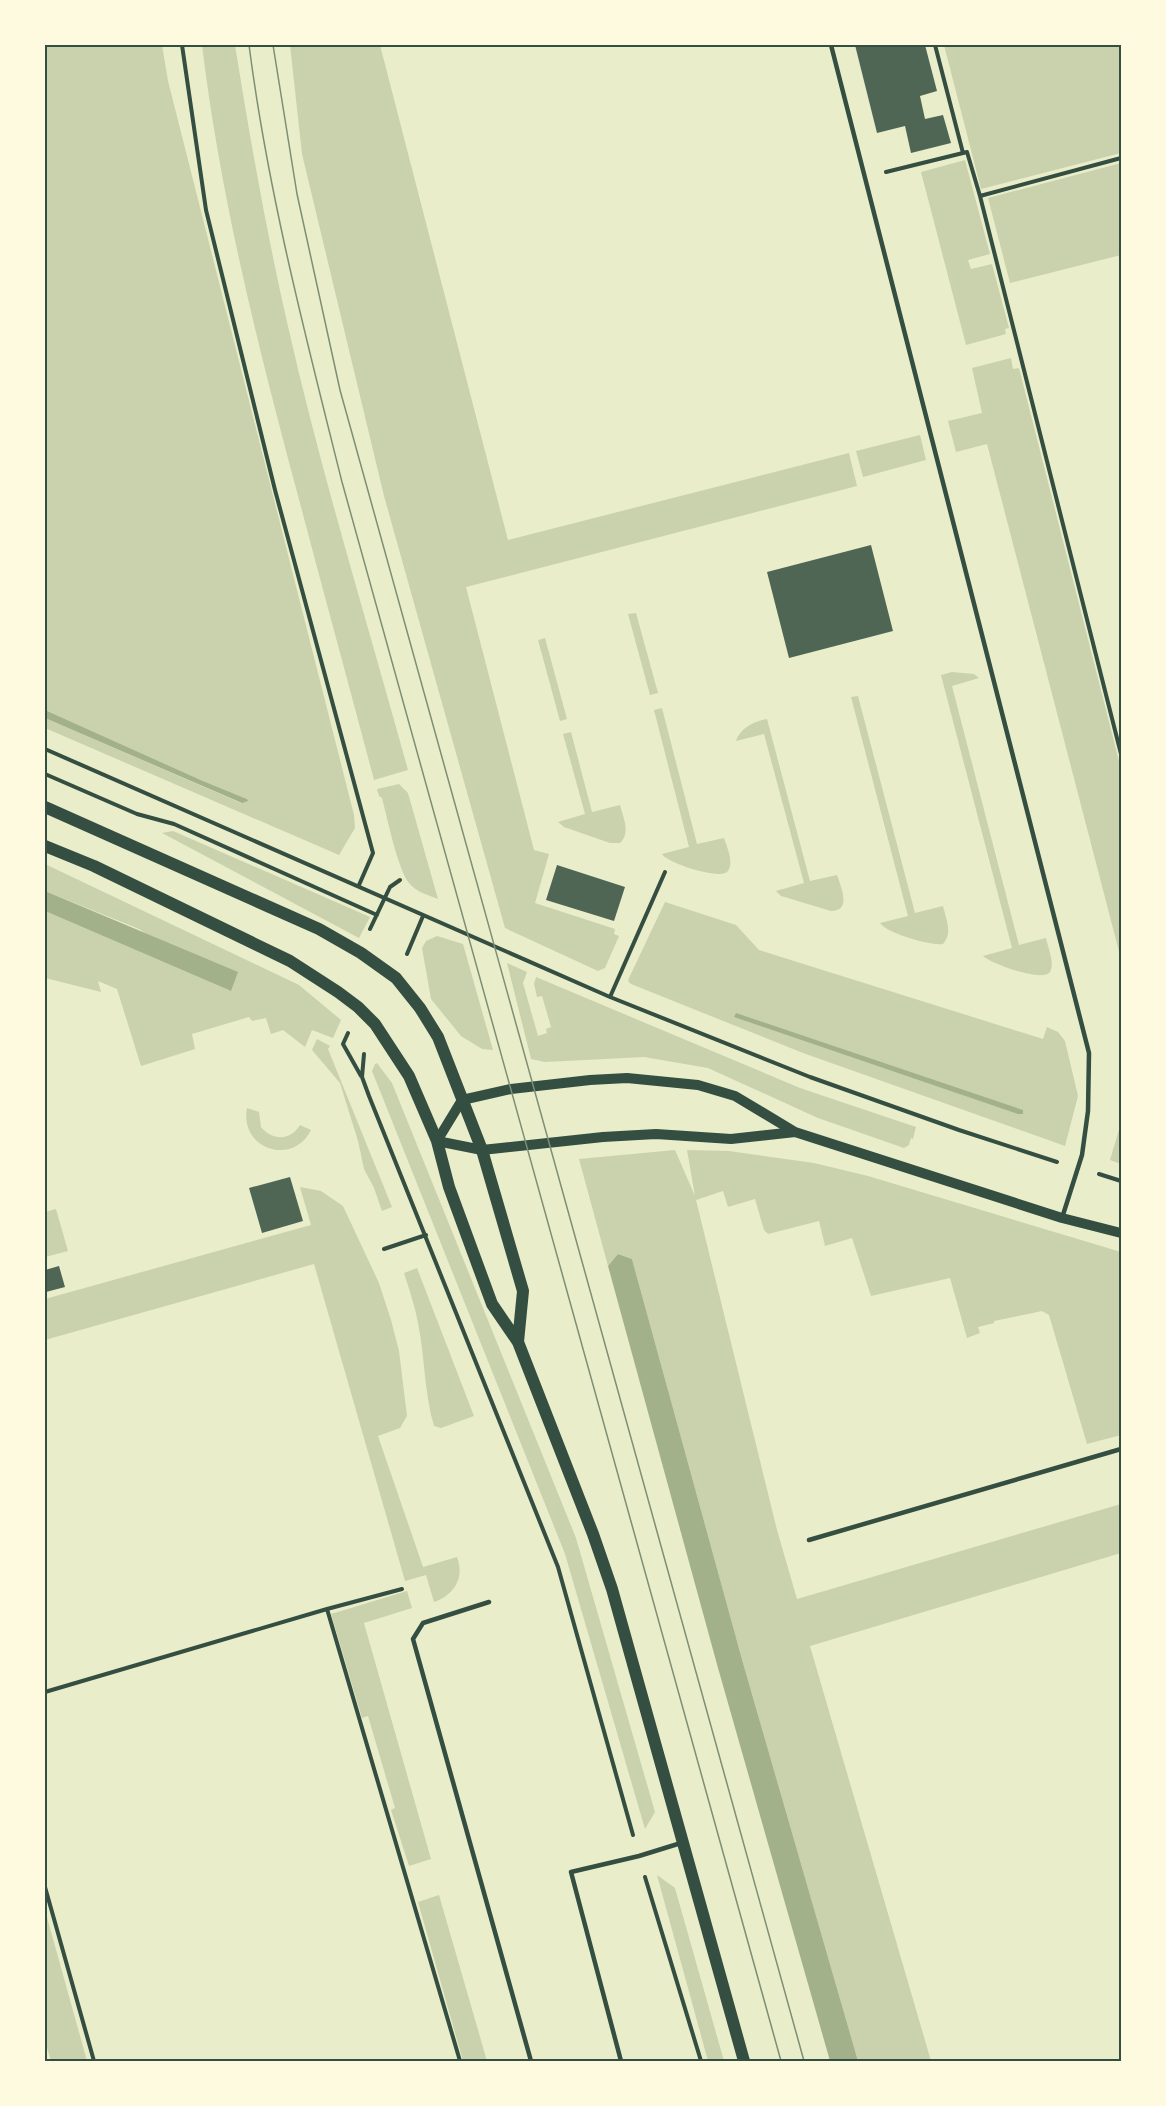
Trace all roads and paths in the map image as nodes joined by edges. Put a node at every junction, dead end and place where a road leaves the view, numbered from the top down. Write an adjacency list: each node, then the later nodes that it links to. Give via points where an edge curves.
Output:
1 (183, 45): 14 (path, via 206,210 275,490 373,853)
2 (831, 45): 6 (lane)
3 (934, 45): 4 (path)
4 (963, 153): 6 (path); 7 (path, via 967,152)
5 (1121, 158): 7 (path)
6 (865, 177): 24 (lane, via 1089,1053 1088,1111)
7 (980, 196): 9 (path)
8 (45, 749): 14 (path)
9 (1121, 754)
10 (45, 774): 15 (path, via 137,814 174,824)
11 (45, 807): 17 (main road, via 319,929)
12 (45, 846): 19 (main road, via 94,866 301,968 358,1007)
13 (665, 873): 18 (path)
14 (359, 885): 16 (path)
15 (377, 915)
16 (423, 916): 17 (path); 18 (path)
17 (396, 978): 20 (main road, via 438,1037)
18 (610, 997): 24 (path, via 810,1077)
19 (375, 1024): 22 (main road, via 409,1076); 27 (path, via 362,1062 362,1077)
20 (462, 1100): 21 (street, via 566,1081 667,1081 735,1096); 22 (street); 23 (main road)
21 (795, 1132): 23 (street, via 731,1139 657,1134); 25 (street)
22 (437, 1141): 23 (street); 29 (main road, via 449,1187 492,1304)
23 (482, 1150): 29 (main road, via 523,1291)
24 (1077, 1168): 25 (lane)
25 (1062, 1218): 26 (street)
26 (1121, 1233)
27 (426, 1235): 28 (path); 37 (path, via 558,1568)
28 (384, 1249)
29 (518, 1342): 36 (main road, via 612,1588)
30 (1121, 1449): 31 (lane)
31 (809, 1540)
32 (402, 1589): 34 (path)
33 (489, 1602): 41 (lane, via 423,1623 413,1639)
34 (327, 1608): 35 (path); 40 (path)
35 (45, 1692)
36 (683, 1842): 37 (lane); 44 (main road)
37 (639, 1856): 42 (lane, via 571,1872); 43 (path)
38 (45, 1887): 39 (path)
39 (94, 2061)
40 (460, 2061)
41 (531, 2061)
42 (621, 2061)
43 (701, 2061)
44 (744, 2061)

